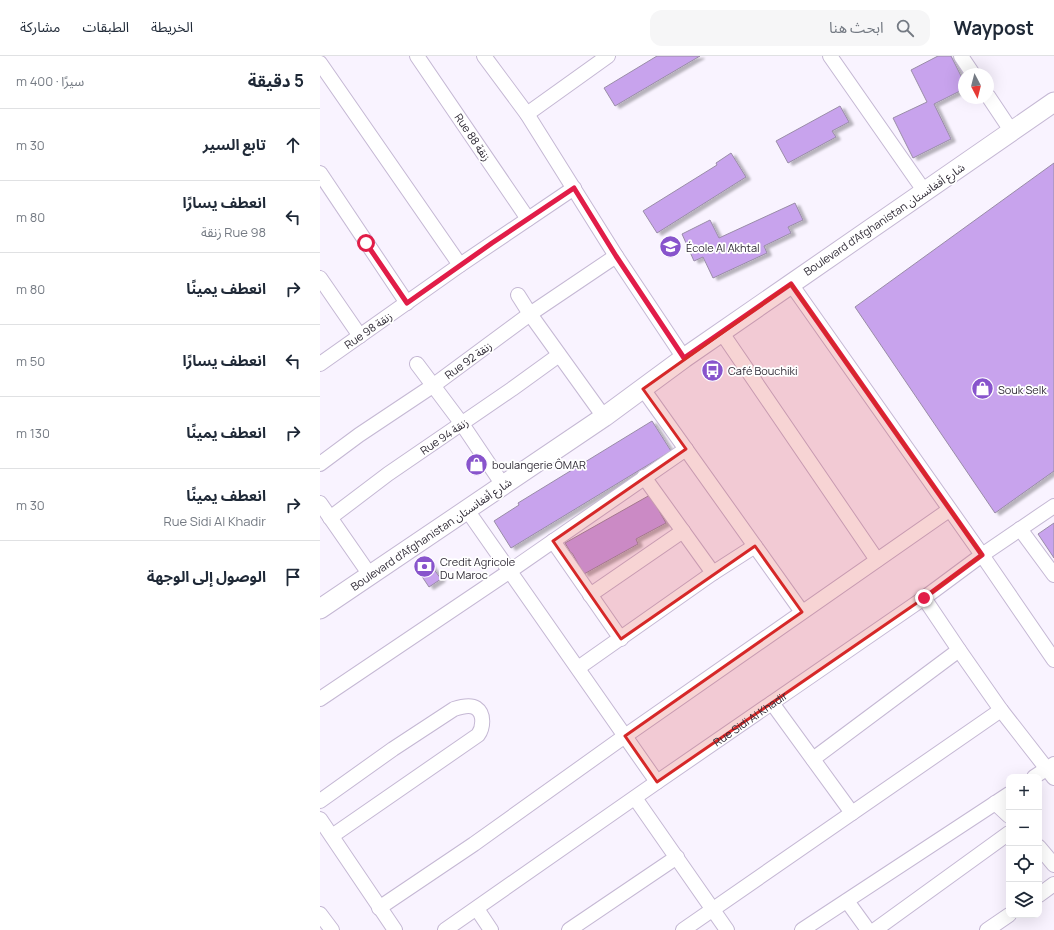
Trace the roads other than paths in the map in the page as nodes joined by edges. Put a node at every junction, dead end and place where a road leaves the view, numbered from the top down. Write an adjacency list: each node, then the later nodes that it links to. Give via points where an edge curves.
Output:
1 (327, 56): 6 (street)
2 (418, 56): 15 (street, Rue 88 زنقة)
3 (484, 56): 10 (street)
4 (830, 56): 14 (street)
5 (604, 57): 10 (street)
6 (320, 62): 7 (street)
7 (324, 79): 17 (street)
8 (1054, 102): 11 (street, Boulevard d'Afghanistan شارع أفغانستان)
9 (993, 104): 11 (street)
10 (527, 114): 13 (street)
11 (1012, 132): 14 (street, Boulevard d'Afghanistan شارع أفغانستان)
12 (320, 173): 21 (street)
13 (574, 188): 15 (street, Rue 98 زنقة); 16 (street)
14 (925, 192): 19 (street, Boulevard d'Afghanistan شارع أفغانستان)
15 (528, 219): 17 (street, Rue 98 زنقة)
16 (616, 256): 22 (street, Rue 92 زنقة); 26 (street)
17 (460, 265): 21 (street, Rue 98 زنقة)
18 (320, 280): 24 (street)
19 (791, 284): 23 (street, Boulevard d'Afghanistan شارع أفغانستان); 40 (street)
20 (518, 295): 22 (street)
21 (407, 303): 24 (street, Rue 98 زنقة)
22 (530, 314): 25 (street); 29 (street, Rue 92 زنقة)
23 (722, 333): 26 (street, Boulevard d'Afghanistan شارع أفغانستان); 47 (street)
24 (360, 336): 27 (street, Rue 98 زنقة)
25 (559, 355): 31 (street); 32 (street, Rue 94 زنقة)
26 (684, 358): 30 (street, Boulevard d'Afghanistan شارع أفغانستان)
27 (320, 364)
28 (417, 364): 29 (street)
29 (434, 385): 32 (street); 34 (street, Rue 92 زنقة)
30 (643, 389): 31 (street, Boulevard d'Afghanistan شارع أفغانستان); 33 (street)
31 (604, 417): 36 (street, Boulevard d'Afghanistan شارع أفغانستان)
32 (462, 424): 36 (street); 41 (street, Rue 94 زنقة, via 388,474)
33 (686, 449): 35 (street); 45 (street)
34 (320, 464)
35 (644, 477): 43 (street); 44 (street)
36 (503, 485): 39 (street, Boulevard d'Afghanistan شارع أفغانستان)
37 (320, 504): 41 (street)
38 (1054, 506): 42 (street, Rue Sidi Al Khadir)
39 (467, 510): 48 (street); 50 (street, Boulevard d'Afghanistan شارع أفغانستان)
40 (949, 510): 46 (street); 47 (street)
41 (330, 518): 50 (street)
42 (1020, 529): 46 (street, Rue Sidi Al Khadir); 51 (street)
43 (682, 531): 49 (street); 52 (street)
44 (553, 541): 48 (street); 52 (street)
45 (755, 546): 49 (street); 55 (street)
46 (982, 555): 53 (street, Rue Sidi Al Khadir); 58 (street)
47 (877, 560): 55 (street)
48 (510, 571): 59 (street); 60 (street)
49 (713, 573): 56 (street)
50 (370, 575): 54 (street, Boulevard d'Afghanistan شارع أفغانستان)
51 (1054, 575)
52 (590, 595): 56 (street)
53 (924, 598): 57 (street); 61 (street, Rue Sidi Al Khadir)
54 (320, 609)
55 (802, 612): 63 (street)
56 (621, 639): 59 (street)
57 (958, 650): 62 (street); 64 (street)
58 (1054, 660)
59 (578, 668): 63 (street)
60 (320, 699)
61 (772, 703): 64 (street); 67 (street, Rue Sidi Al Khadir)
62 (1001, 710): 65 (street); 72 (street)
63 (624, 736): 67 (street); 83 (street, via 474,844)
64 (813, 759): 72 (street)
65 (1052, 770): 66 (street)
66 (1042, 774)
67 (657, 782): 69 (street, Rue Sidi Al Khadir)
68 (1006, 796): 71 (street)
69 (635, 798): 78 (street); 84 (street, Rue Sidi Al Khadir)
70 (320, 801): 76 (street, via 454,709 461,706 476,708 480,714 482,727 478,735)
71 (995, 803): 73 (street); 82 (street)
72 (852, 813): 85 (street)
73 (1006, 813)
74 (320, 818): 76 (street)
75 (1006, 835): 97 (street)
76 (332, 836): 83 (street)
77 (1042, 851): 79 (street)
78 (677, 857): 85 (street); 92 (street)
79 (1054, 865)
80 (1054, 884): 81 (street)
81 (1042, 892)
82 (847, 900): 95 (street); 96 (street)
83 (379, 908): 89 (street)
84 (478, 909): 90 (street, Rue Sidi Al Khadir); 91 (street)
85 (713, 910): 93 (street); 94 (street)
86 (320, 914): 88 (street)
87 (1006, 917): 98 (street)
88 (332, 930)
89 (395, 930)
90 (446, 930)
91 (491, 930)
92 (569, 930)
93 (682, 930)
94 (727, 930)
95 (802, 930)
96 (868, 930)
97 (875, 930)
98 (988, 930)

